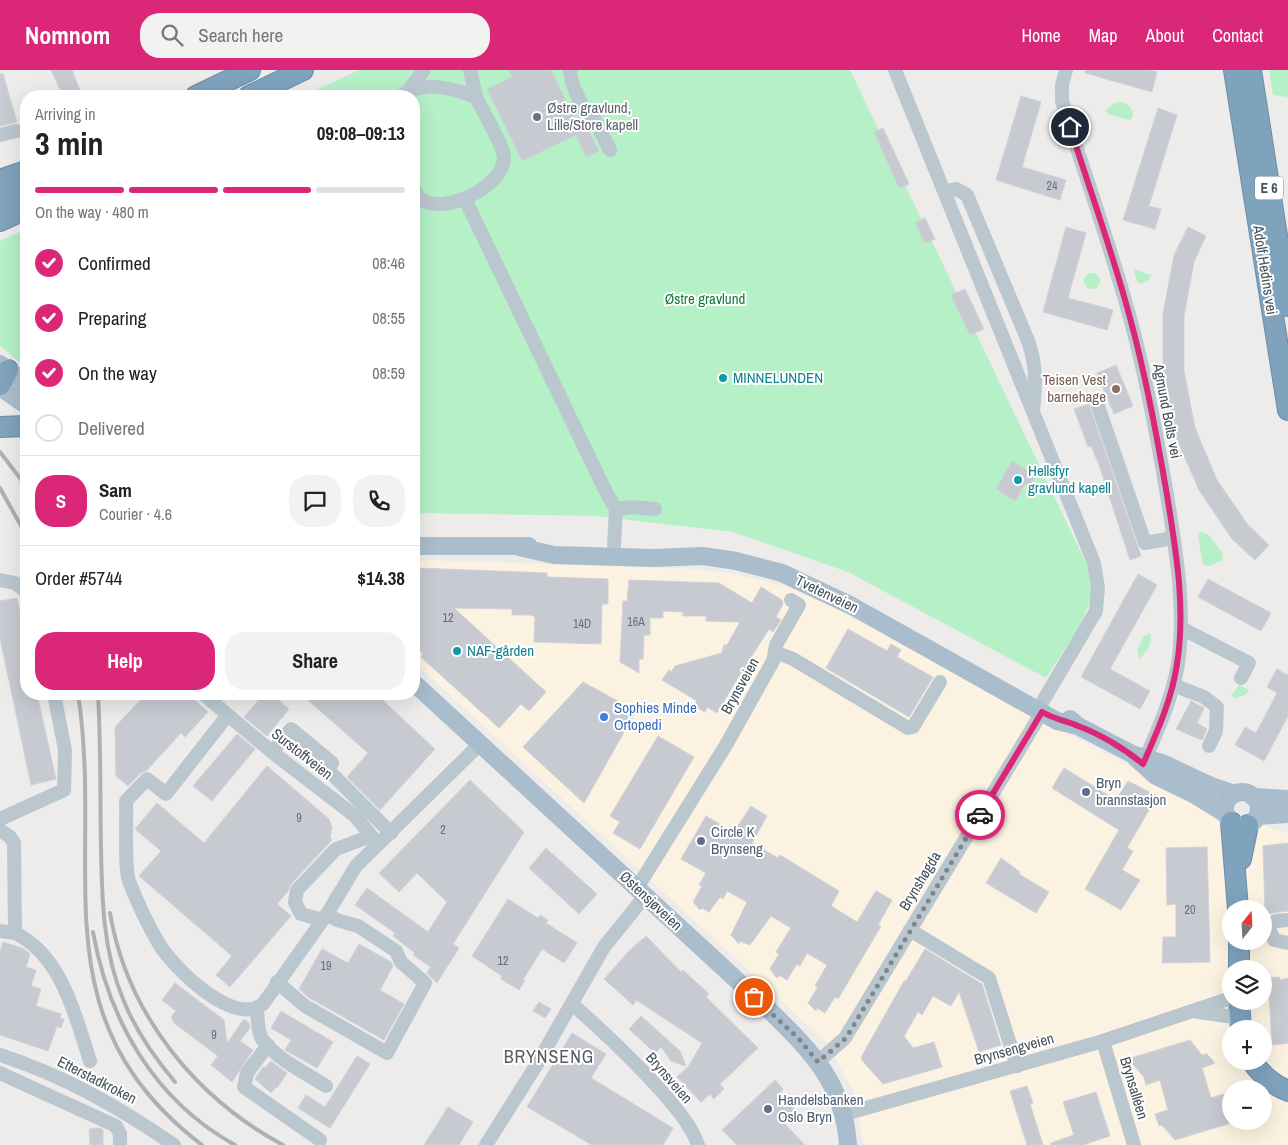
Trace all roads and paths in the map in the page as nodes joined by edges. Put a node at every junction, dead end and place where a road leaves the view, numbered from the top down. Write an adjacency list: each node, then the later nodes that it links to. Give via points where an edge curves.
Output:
1 (250, 70): 10 (highway)
2 (303, 70): 11 (highway)
3 (424, 70): 12 (street)
4 (470, 70): 14 (street)
5 (570, 70): 17 (street, via 584,110 592,115)
6 (895, 70): 20 (street, Brynshøgda)
7 (1066, 70): 39 (street, Agmund Bolts vei, via 1062,101 1133,327 1157,439)
8 (1234, 70): 32 (highway, Adolf Hedins vei / E 6)
9 (1251, 70): 27 (highway, Adolf Hedins vei / E 6)
10 (208, 90)
11 (261, 90)
12 (407, 90)
13 (414, 90): 14 (street, via 446,88)
14 (476, 97): 23 (street, via 504,157 494,178)
15 (16, 131): 16 (street)
16 (0, 135)
17 (610, 150)
18 (20, 173): 19 (highway)
19 (0, 180)
20 (945, 192): 33 (street, Brynshøgda); 33 (street, via 956,189 967,195 1030,344 1036,374)
21 (20, 194): 24 (highway)
22 (420, 198): 23 (street, via 435,203)
23 (465, 199): 36 (street)
24 (0, 200)
25 (20, 212): 26 (highway)
26 (0, 221)
27 (1288, 306)
28 (2, 376): 29 (main road); 30 (main road)
29 (20, 381)
30 (20, 398)
31 (1097, 403): 39 (street, via 1145,543)
32 (1288, 410)
33 (1032, 413): 56 (street, Brynshøgda, via 1091,550 1098,588 1096,611)
34 (20, 426): 35 (highway)
35 (0, 427)
36 (616, 508): 37 (street); 40 (street)
37 (655, 509)
38 (420, 537): 42 (main road, Tvetenveien)
39 (1173, 538): 48 (street, Agmund Bolts vei, via 1180,588)
40 (614, 545): 43 (main road, Tvetenveien, via 555,543); 44 (main road, Tvetenveien, via 675,547)
41 (420, 546): 42 (main road, Tvetenveien)
42 (477, 546): 43 (main road, Tvetenveien)
43 (519, 547): 44 (main road, Tvetenveien, via 554,555)
44 (703, 556): 56 (main road, Tvetenveien, via 761,566 802,581 942,656 1011,682)
45 (0, 580): 46 (street)
46 (20, 587)
47 (791, 600): 49 (street, via 799,605)
48 (1181, 628): 50 (street, via 1249,663); 52 (street, Agmund Bolts vei, via 1183,664)
49 (775, 652): 51 (street, Brynsveien, via 793,659 908,728 913,727); 71 (street, Brynsveien, via 769,680 722,751)
50 (1241, 678)
51 (940, 682)
52 (1173, 685): 59 (street, via 1204,697 1217,706 1216,730); 61 (street, Agmund Bolts vei)
53 (420, 689): 58 (main road, Østensjøveien)
54 (55, 700): 66 (street, via 65,750 64,790)
55 (210, 700): 57 (street, Surstoffveien)
56 (1043, 706): 61 (main road, Tvetenveien, via 1062,712 1078,726); 76 (street, Brynshøgda)
57 (227, 716): 60 (street, Surstoffveien); 84 (street, via 166,794 147,779 126,801 128,880 159,944 178,969 226,1005)
58 (480, 744): 69 (street); 71 (main road, Østensjøveien)
59 (1209, 746)
60 (272, 752): 69 (street, via 291,729 332,763 328,770); 70 (street, Surstoffveien, via 355,816)
61 (1140, 759): 62 (main road, Tvetenveien, via 1162,763); 67 (main road, Tvetenveien, via 1156,776)
62 (1234, 794): 63 (main road, Tvetenveien, via 1243,792); 67 (main road, via 1226,802)
63 (1253, 796): 64 (main road); 67 (main road, via 1258,805)
64 (1288, 799)
65 (1288, 814): 67 (main road)
66 (0, 819)
67 (1240, 819): 72 (highway, via 1233,861)
68 (0, 830): 78 (street, via 14,843)
69 (391, 833): 70 (street)
70 (375, 840): 73 (street); 73 (street, via 336,850 297,890 295,902 301,914)
71 (641, 892): 83 (street, Brynsveien, via 581,984); 91 (main road, Østensjøveien, via 766,1008)
72 (1238, 900)
73 (325, 917): 81 (street); 81 (street, via 358,926 388,945 396,951 401,962 425,983 387,1053 306,1006)
74 (1288, 920): 75 (street)
75 (1272, 923)
76 (910, 930): 91 (street, Brynshøgda, via 846,1038); 92 (street, via 989,978)
77 (0, 932): 78 (street)
78 (15, 933): 90 (street, via 38,951 63,984)
79 (1272, 936): 80 (street, via 1274,940)
80 (1288, 942)
81 (277, 982): 84 (street)
82 (1222, 1001): 85 (street, Brynsengveien)
83 (572, 1004): 100 (street, Brynsveien, via 659,1089); 103 (street, Brynsveien)
84 (257, 1008): 88 (street, via 262,1038)
85 (1191, 1011): 86 (street, Brynsengveien); 87 (street, Brynsengveien)
86 (1240, 1016)
87 (1103, 1040): 92 (street, Brynsengveien); 105 (street, Brynsalléen)
88 (268, 1045): 95 (street); 99 (street, via 247,1073 244,1086)
89 (0, 1055): 98 (street, Etterstadkroken, via 89,1091 132,1116)
90 (90, 1061)
91 (818, 1062): 97 (main road, Østensjøveien, via 836,1090)
92 (1017, 1066): 97 (street, Brynsengveien)
93 (1258, 1070): 96 (highway)
94 (0, 1073): 101 (street, via 116,1126)
95 (326, 1086)
96 (1286, 1089)
97 (845, 1114): 104 (main road, Østensjøveien)
98 (159, 1140): 102 (street, Etterstadkroken)
99 (320, 1140)
100 (696, 1140)
101 (120, 1145)
102 (174, 1145)
103 (486, 1145)
104 (848, 1145)
105 (1134, 1145)

